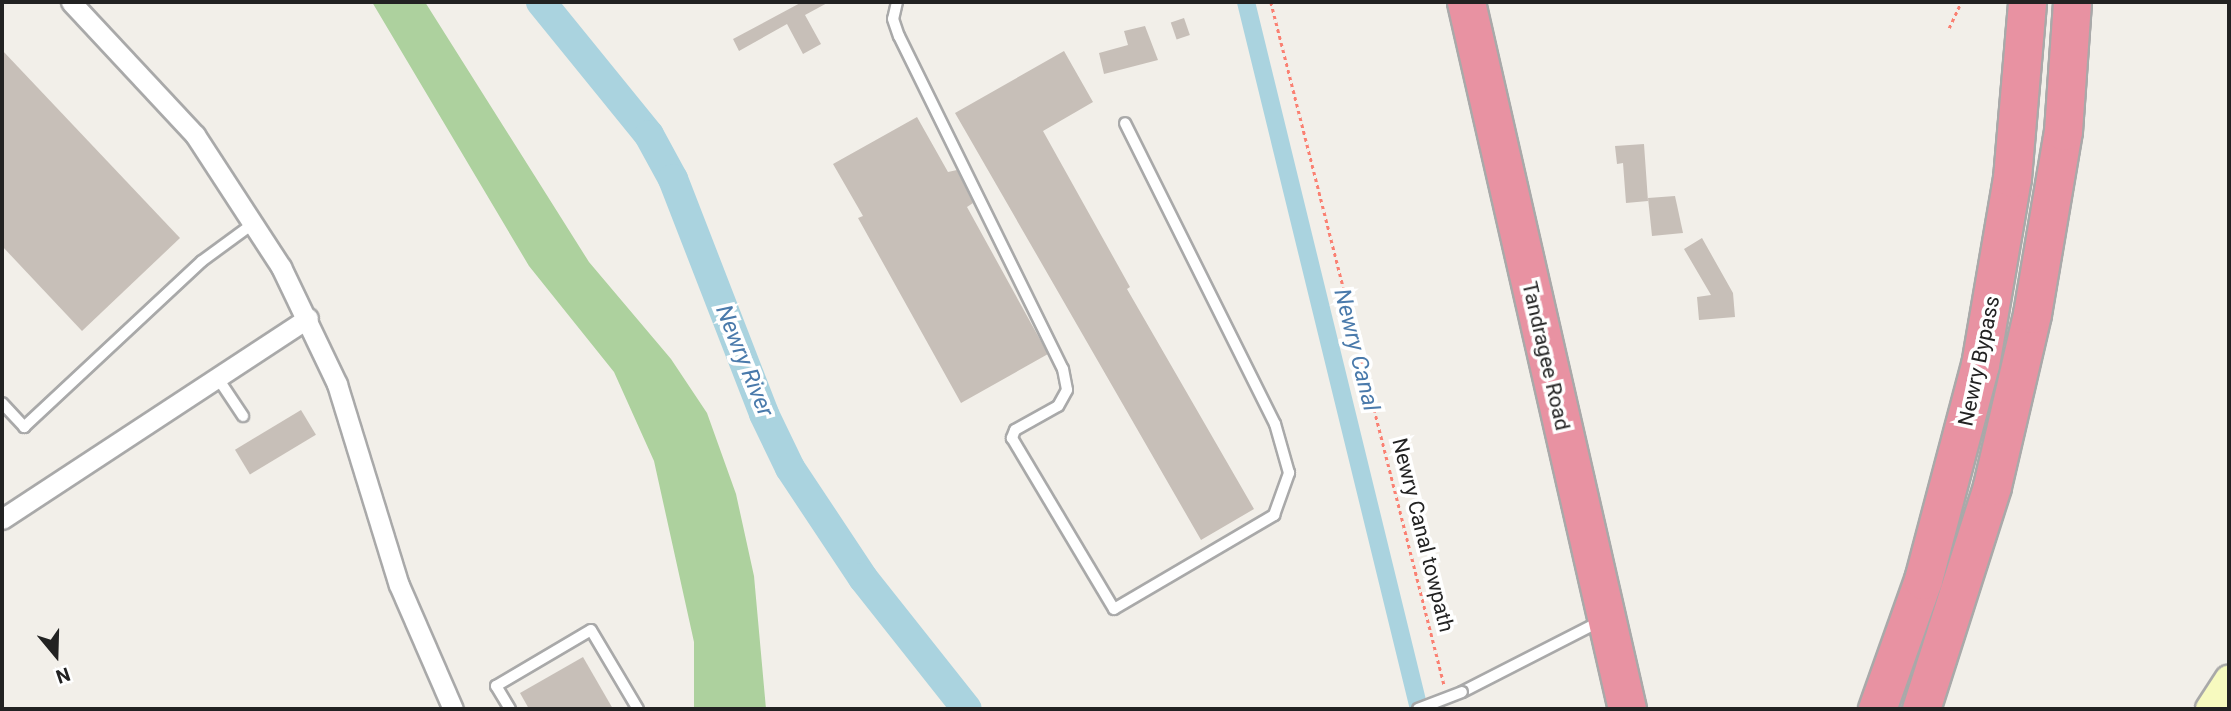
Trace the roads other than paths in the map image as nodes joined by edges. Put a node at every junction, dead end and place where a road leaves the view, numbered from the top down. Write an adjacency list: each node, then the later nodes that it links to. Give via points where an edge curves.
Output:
1 (71, 2): 7 (street, via 166,101)
2 (897, 2): 6 (lane, via 893,19 899,36 1063,369 1068,390 1058,406 1015,430 1012,439 1114,609 1274,515 1289,473 1275,424)
3 (1466, 2): 13 (highway, Tandragee Road)
4 (2027, 2): 20 (highway, Newry Bypass, via 2012,178 1980,365 1923,580)
5 (2072, 2): 21 (highway, Newry Bypass, via 2063,131 2032,314 1992,486)
6 (1125, 124)
7 (254, 223): 8 (street); 10 (lane, via 202,261 24,427)
8 (308, 318): 9 (street); 15 (street, via 337,384 399,585)
9 (217, 377): 11 (lane); 12 (street)
10 (2, 403)
11 (243, 416)
12 (2, 519)
13 (1605, 618): 18 (lane, bridge, via 1462,692); 19 (highway, Tandragee Road)
14 (2229, 680): 22 (street)
15 (453, 709)
16 (510, 709): 17 (lane, via 496,686 591,630)
17 (638, 709)
18 (1418, 709)
19 (1627, 709)
20 (1877, 709)
21 (1921, 709)
22 (2210, 709)

